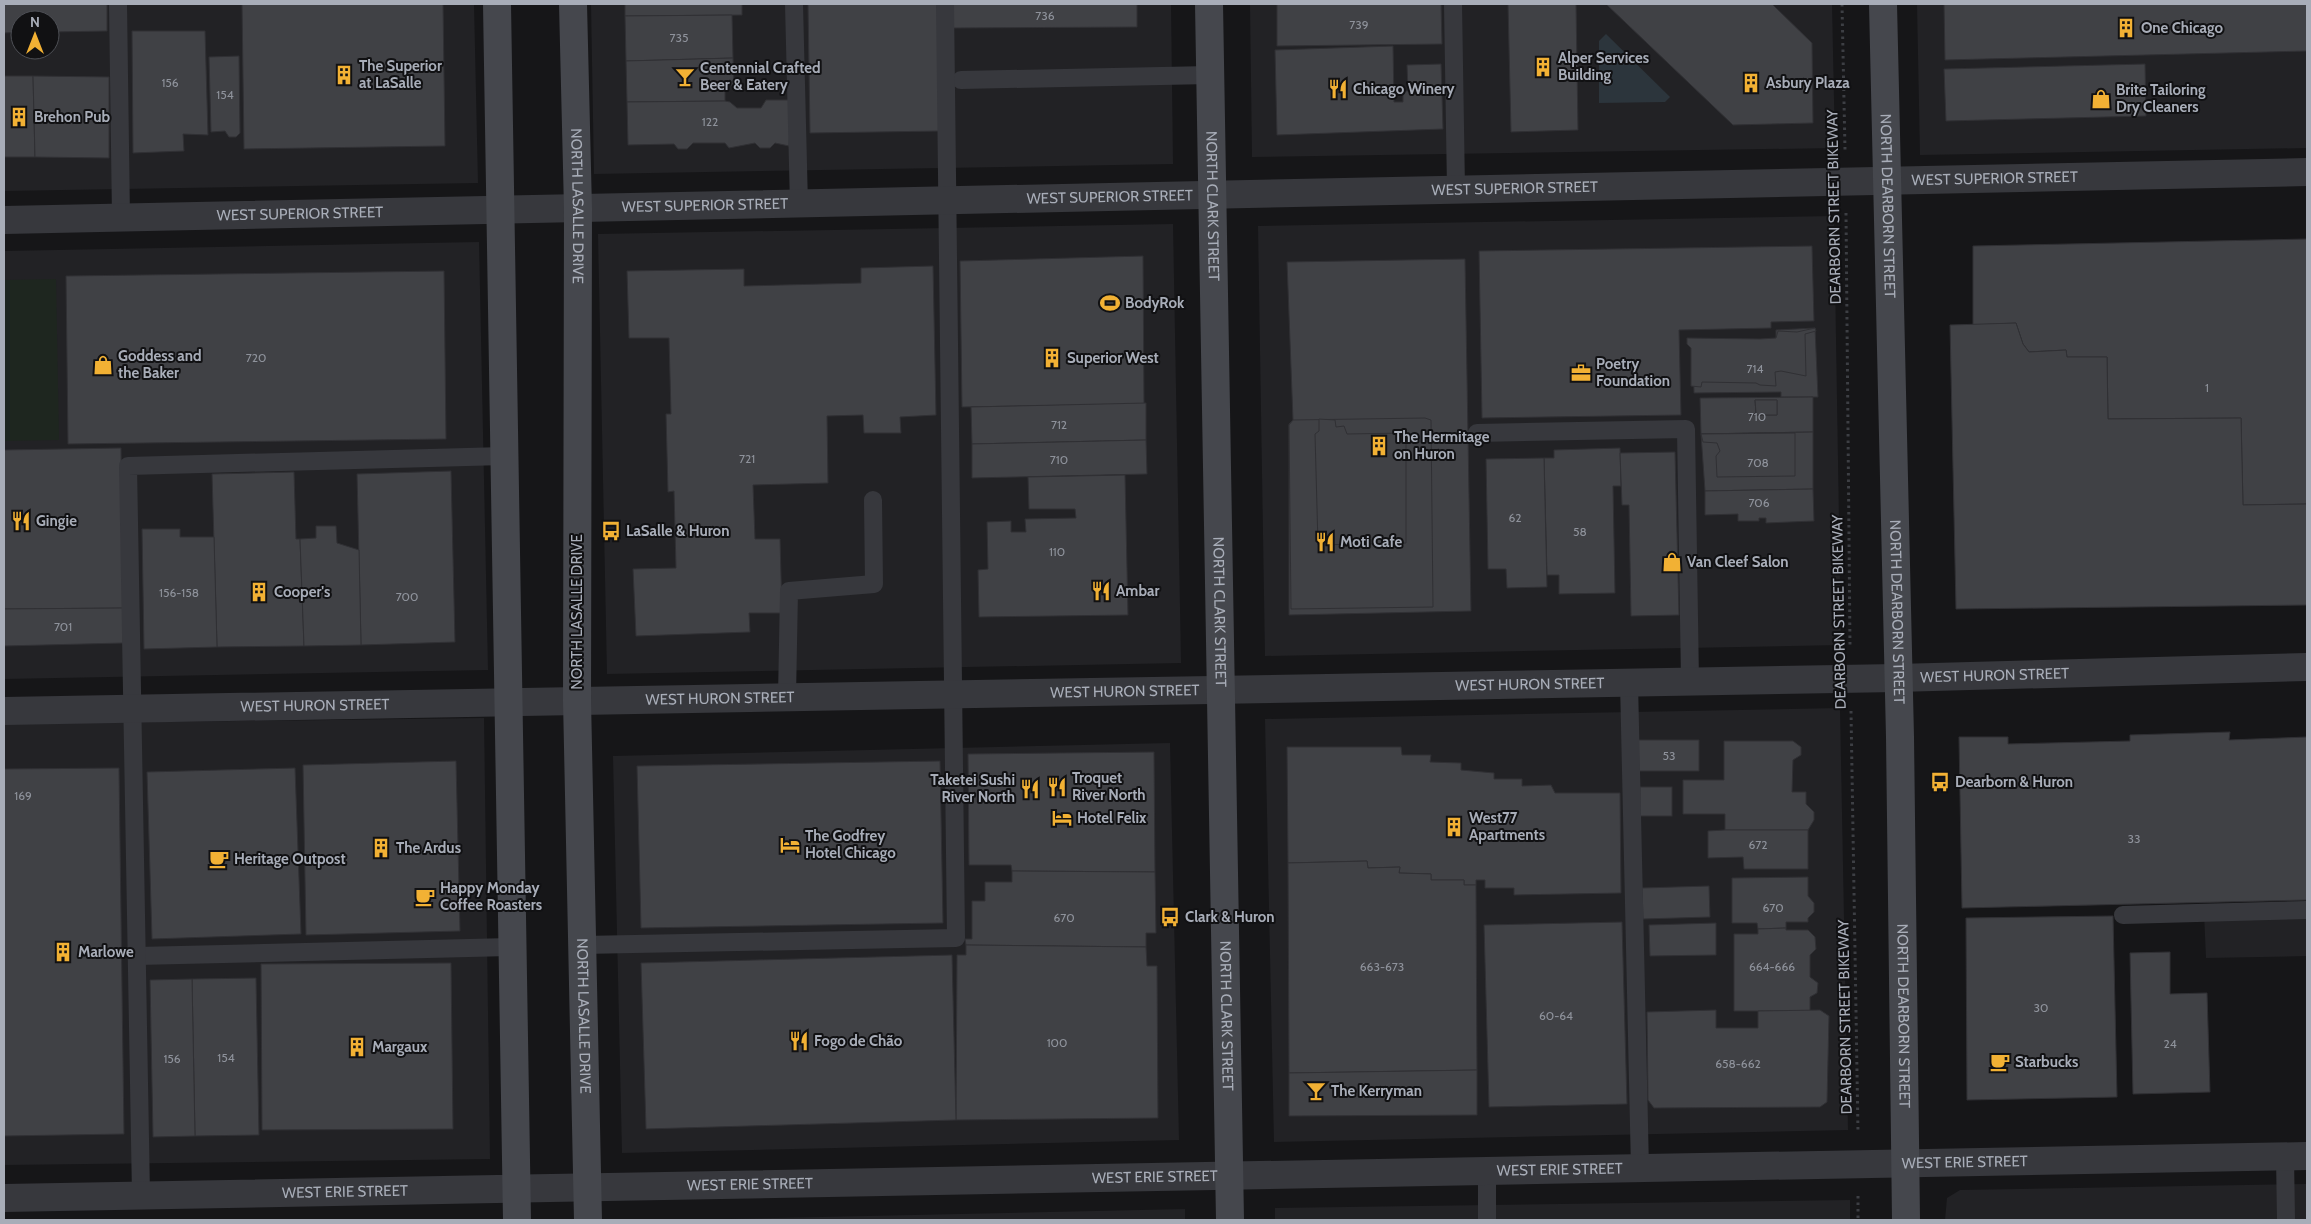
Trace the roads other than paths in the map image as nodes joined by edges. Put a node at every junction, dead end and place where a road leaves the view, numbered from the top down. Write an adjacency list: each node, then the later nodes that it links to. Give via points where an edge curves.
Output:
1 (118, 4): 19 (lane)
2 (497, 4): 18 (main road)
3 (573, 4): 17 (main road, NORTH LASALLE DRIVE)
4 (794, 4): 16 (lane)
5 (945, 4): 15 (lane)
6 (1209, 4): 9 (main road, NORTH CLARK STREET)
7 (1453, 4): 13 (lane)
8 (1883, 4): 12 (main road, NORTH DEARBORN STREET)
9 (1210, 75): 10 (lane); 14 (main road, NORTH CLARK STREET)
10 (962, 80)
11 (2307, 172): 12 (street, WEST SUPERIOR STREET)
12 (1888, 181): 13 (street, WEST SUPERIOR STREET); 25 (main road, NORTH DEARBORN STREET)
13 (1456, 189): 14 (street, WEST SUPERIOR STREET)
14 (1212, 195): 15 (street, WEST SUPERIOR STREET); 28 (main road, NORTH CLARK STREET)
15 (947, 202): 16 (street, WEST SUPERIOR STREET); 29 (lane)
16 (798, 205): 17 (street, WEST SUPERIOR STREET)
17 (578, 210): 18 (street, WEST SUPERIOR STREET); 31 (main road, NORTH LASALLE DRIVE)
18 (500, 211): 19 (street, WEST SUPERIOR STREET); 22 (main road)
19 (121, 218): 20 (street, WEST SUPERIOR STREET)
20 (4, 220)
21 (1476, 433): 26 (lane, via 1686,429)
22 (504, 456): 32 (main road); 33 (lane, via 128,466)
23 (873, 500): 30 (lane, via 874,584 789,591)
24 (2307, 667): 25 (street, WEST HURON STREET)
25 (1897, 678): 26 (street, WEST HURON STREET); 41 (main road, NORTH DEARBORN STREET)
26 (1690, 681): 27 (street, WEST HURON STREET)
27 (1628, 682): 28 (street, WEST HURON STREET); 42 (lane)
28 (1221, 689): 29 (street, WEST HURON STREET); 44 (main road, NORTH CLARK STREET)
29 (953, 694): 30 (street, WEST HURON STREET); 37 (lane, via 956,938)
30 (787, 697): 31 (street, WEST HURON STREET)
31 (577, 700): 32 (street, WEST HURON STREET); 37 (main road, NORTH LASALLE DRIVE)
32 (509, 702): 33 (street, WEST HURON STREET); 38 (main road)
33 (132, 708): 34 (street, WEST HURON STREET); 39 (lane)
34 (4, 711)
35 (2307, 910): 36 (lane)
36 (2123, 915)
37 (582, 945): 45 (main road, NORTH LASALLE DRIVE)
38 (512, 947): 39 (lane); 46 (main road)
39 (137, 956): 47 (lane)
40 (2296, 1156): 41 (street, WEST ERIE STREET); 54 (lane)
41 (1906, 1164): 42 (street, WEST ERIE STREET); 53 (main road, NORTH DEARBORN STREET)
42 (1640, 1169): 43 (street, WEST ERIE STREET)
43 (1487, 1172): 44 (street, WEST ERIE STREET); 52 (lane)
44 (1229, 1176): 45 (street, WEST ERIE STREET); 51 (main road, NORTH CLARK STREET)
45 (586, 1187): 46 (street, WEST ERIE STREET); 50 (main road, NORTH LASALLE DRIVE)
46 (516, 1189): 47 (street, WEST ERIE STREET); 49 (main road)
47 (141, 1195): 48 (street, WEST ERIE STREET)
48 (4, 1198)
49 (517, 1220)
50 (588, 1220)
51 (1230, 1220)
52 (1487, 1220)
53 (1906, 1220)
54 (2286, 1220)

